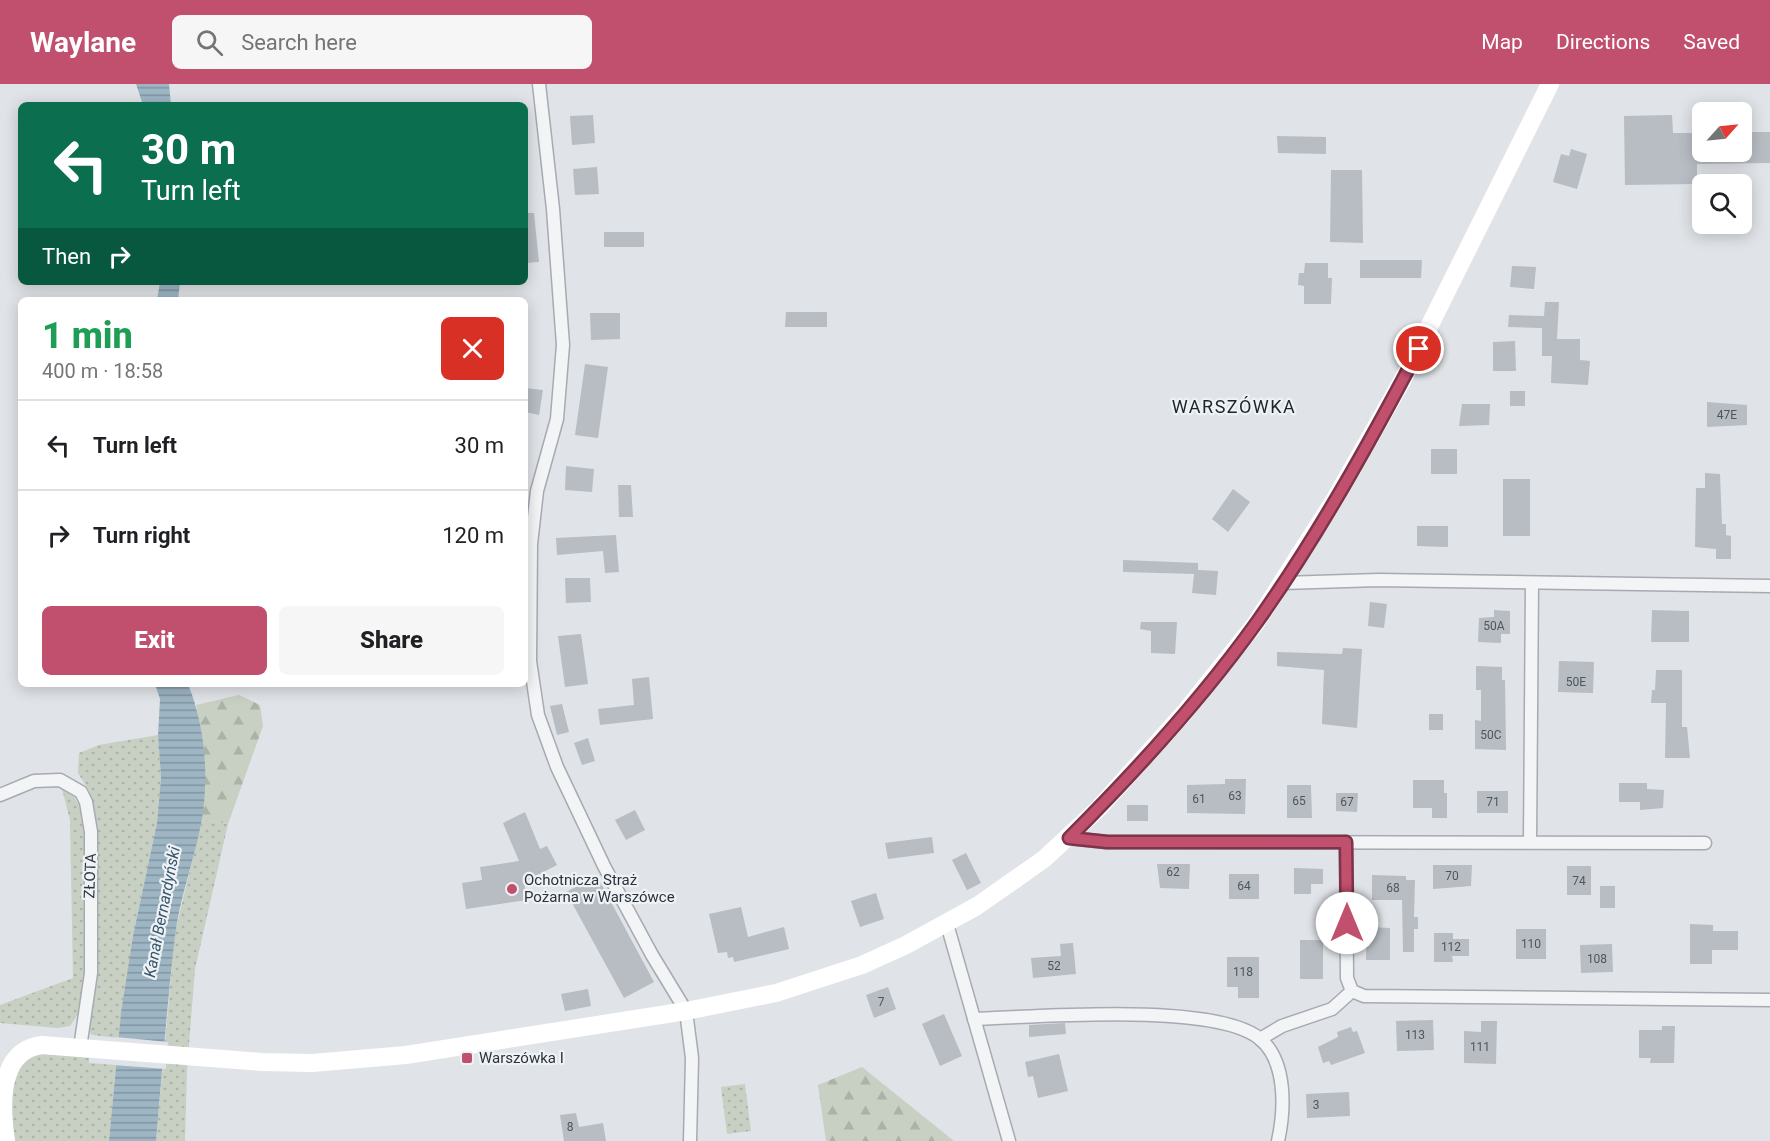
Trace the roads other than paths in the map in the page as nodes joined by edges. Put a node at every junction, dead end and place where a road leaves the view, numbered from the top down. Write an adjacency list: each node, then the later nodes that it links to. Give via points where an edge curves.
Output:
1 (539, 84): 14 (street, via 563,345 556,419 537,491 531,544 531,661 538,715 557,767 604,866)
2 (1550, 84): 3 (street, via 1402,381)
3 (1283, 583): 4 (street); 7 (street, via 1184,713)
4 (1532, 583): 5 (street); 9 (street)
5 (1770, 586)
6 (0, 795): 17 (street, ZŁOTA, via 34,781 60,780 81,792 86,802 91,832)
7 (1069, 838): 8 (street, via 1107,842); 11 (street, via 1011,883)
8 (1346, 842): 9 (street); 12 (street, via 1347,978)
9 (1530, 842): 10 (street)
10 (1705, 843)
11 (947, 924): 14 (street, via 819,981); 15 (street)
12 (1352, 991): 13 (street, via 1364,996); 16 (street, via 1332,1009 1282,1026)
13 (1770, 1000)
14 (686, 1011): 17 (street, via 359,1060 302,1063); 19 (street, via 692,1058)
15 (974, 1019): 16 (street, via 1154,1016 1221,1022); 20 (street)
16 (1260, 1039): 21 (street, via 1269,1048 1279,1073 1282,1115)
17 (88, 1049): 18 (street, via 28,1046 9,1058 1,1090)
18 (6, 1141)
19 (690, 1141)
20 (1009, 1141)
21 (1278, 1141)

